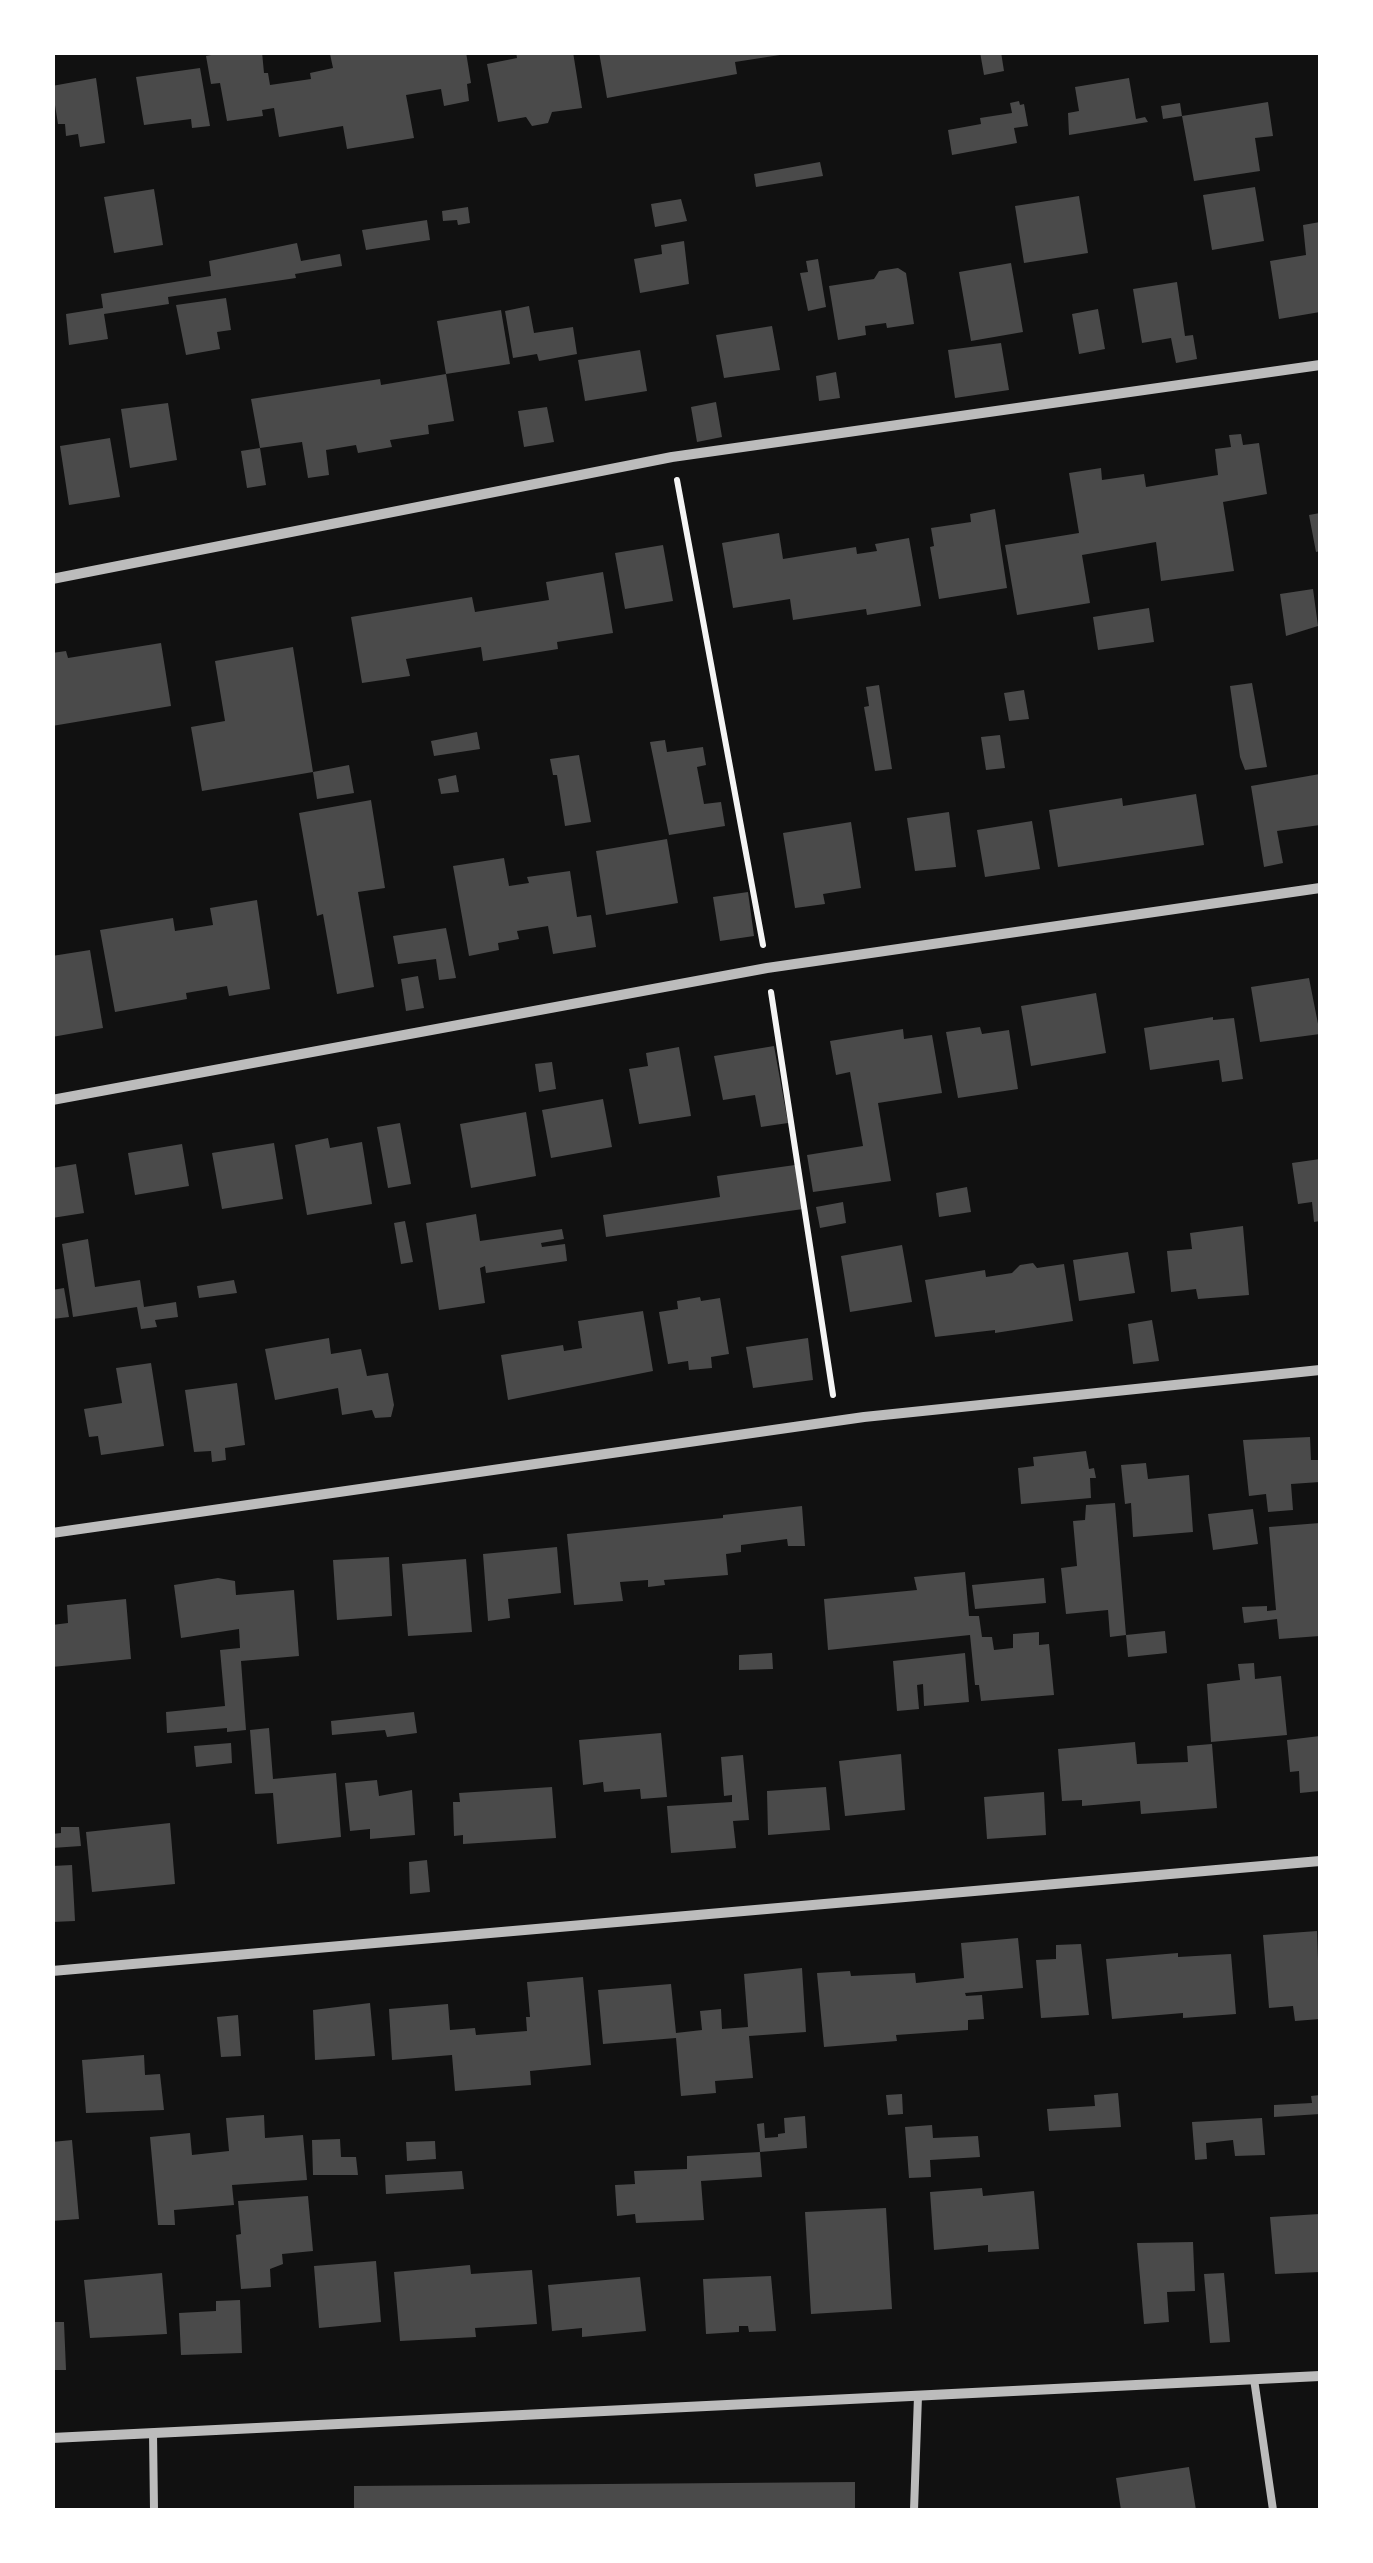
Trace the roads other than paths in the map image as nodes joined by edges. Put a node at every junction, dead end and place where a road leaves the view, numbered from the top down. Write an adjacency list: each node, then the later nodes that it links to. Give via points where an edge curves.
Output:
1 (1320, 364): 2 (street, via 672,457)
2 (52, 579)
3 (1320, 888): 4 (street, via 767,968)
4 (52, 1100)
5 (1320, 1370): 6 (street, via 864,1417)
6 (52, 1533)
7 (1320, 1862): 8 (street)
8 (52, 1970)
9 (1320, 2376): 10 (street)
10 (1254, 2379): 11 (street); 16 (lane)
11 (918, 2396): 12 (street); 15 (lane)
12 (153, 2433): 13 (street); 14 (lane)
13 (52, 2438)
14 (154, 2510)
15 (914, 2510)
16 (1273, 2510)

